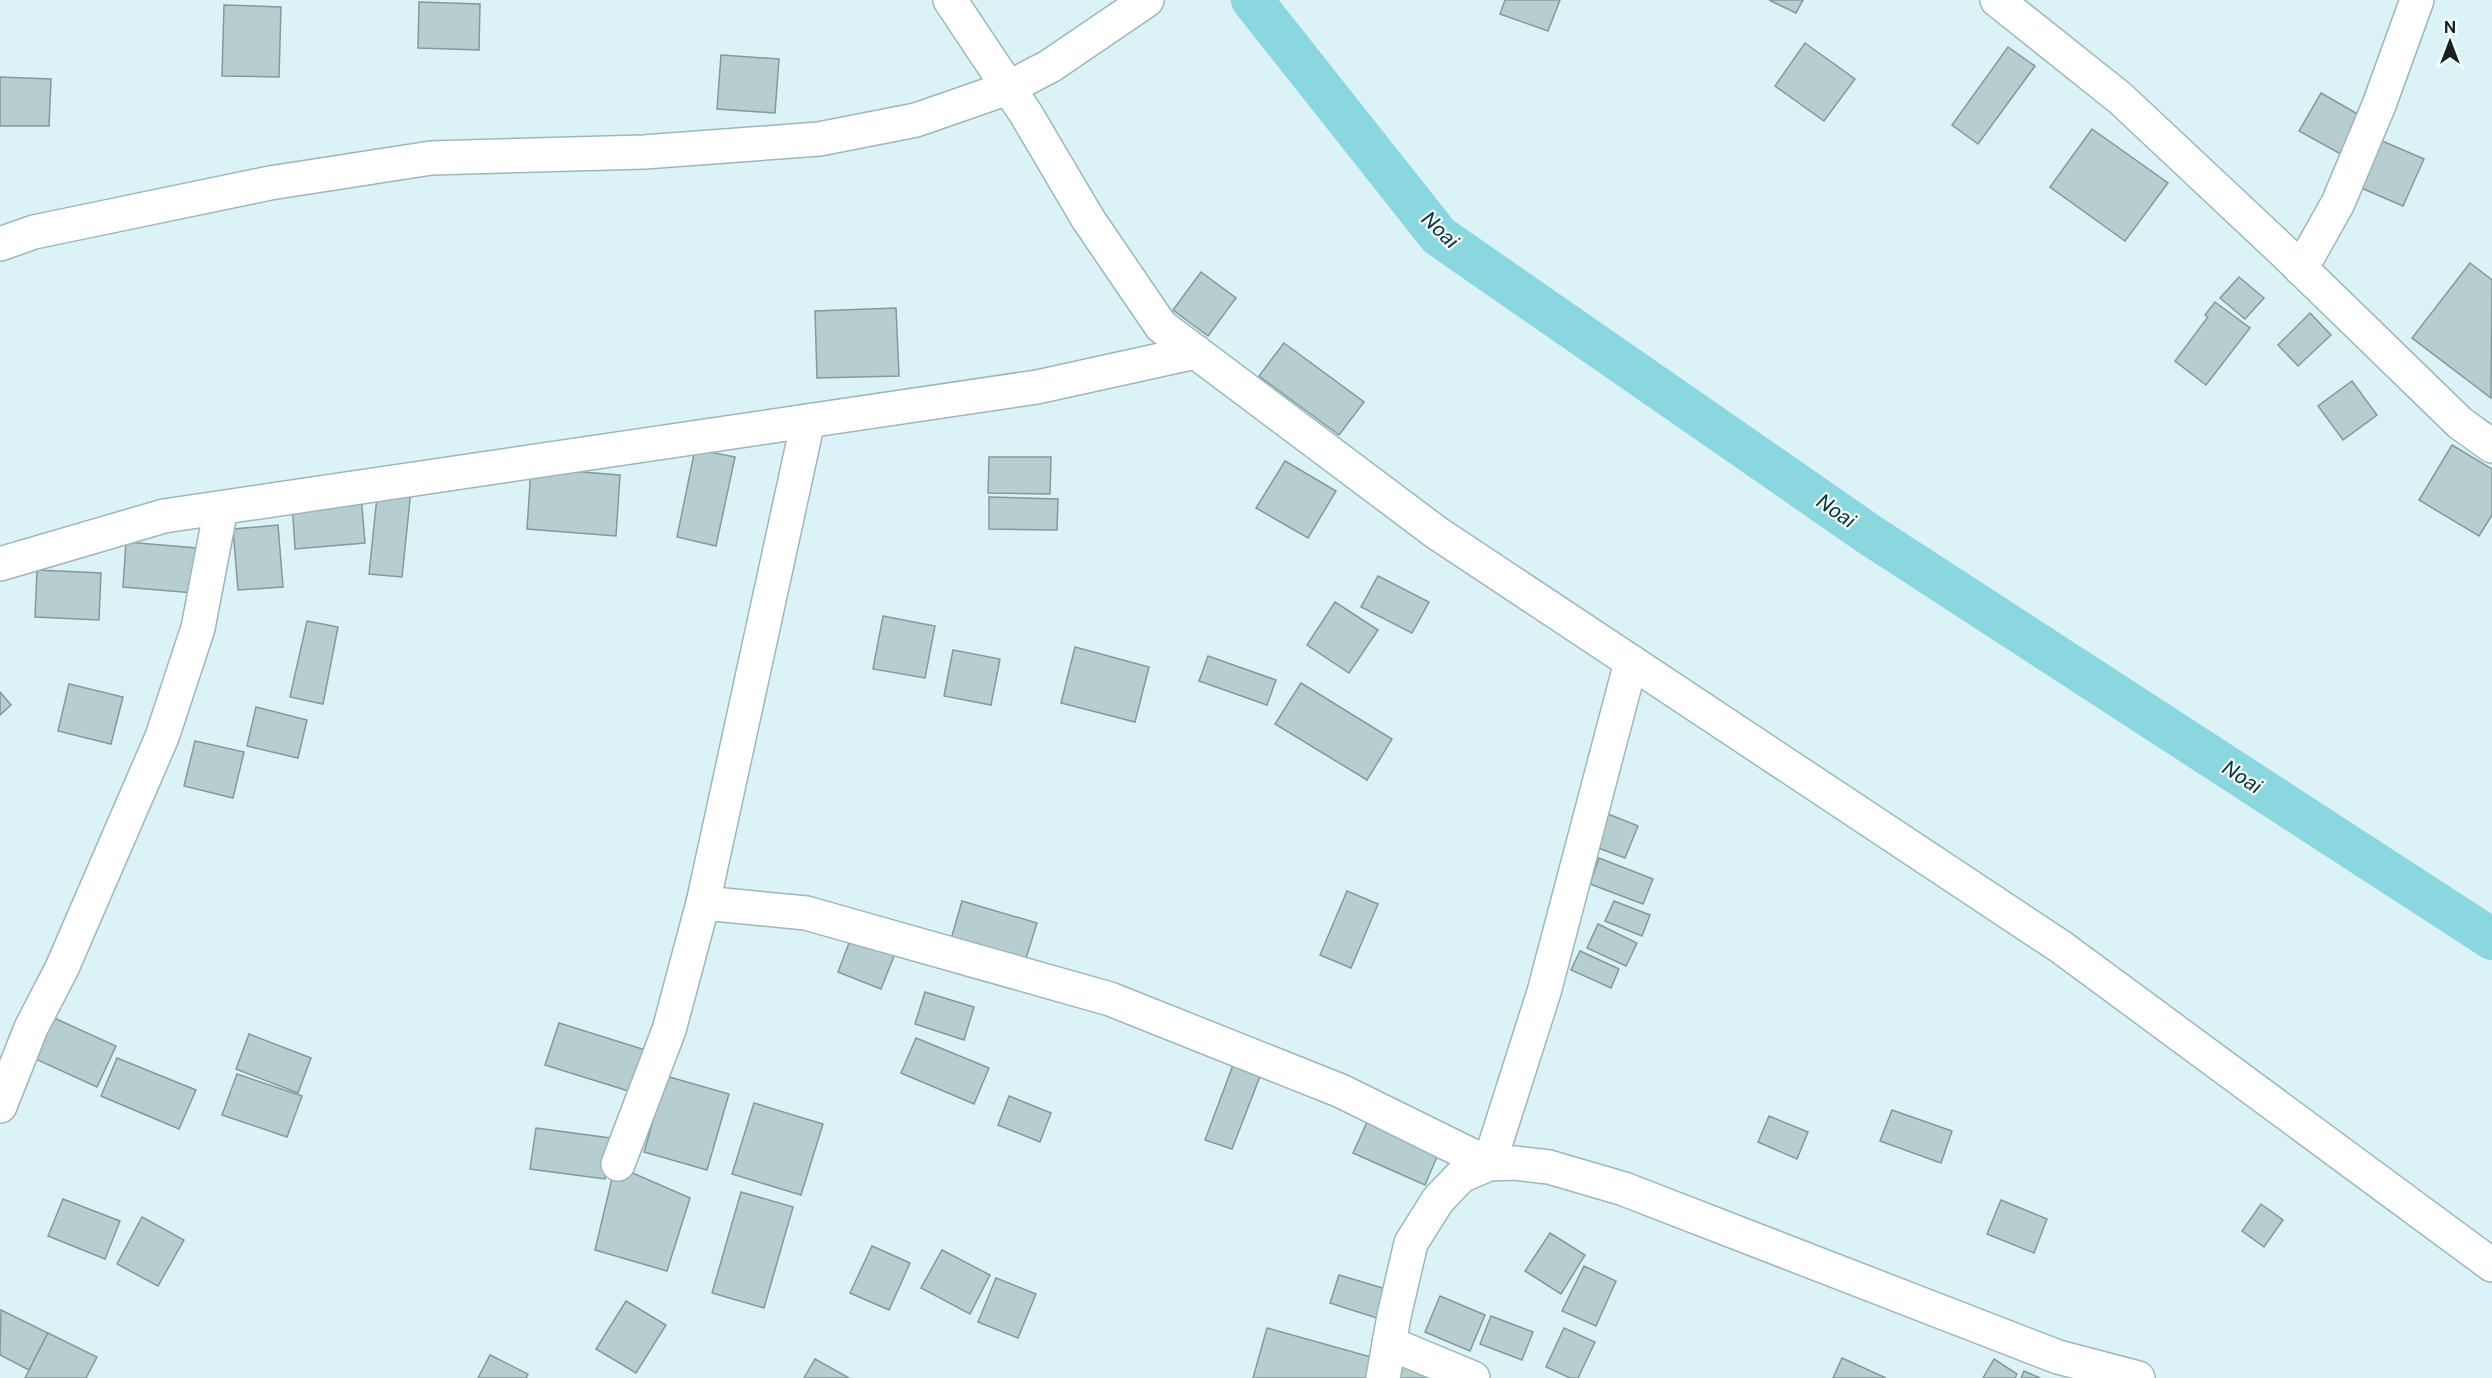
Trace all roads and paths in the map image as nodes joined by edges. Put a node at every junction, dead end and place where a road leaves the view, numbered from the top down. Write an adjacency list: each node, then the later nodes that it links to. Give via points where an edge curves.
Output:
1 (950, 0): 5 (street)
2 (1147, 0): 5 (street, via 1050,66)
3 (1997, 0): 7 (street, via 2120,98)
4 (2417, 0): 7 (street, via 2338,203)
5 (1008, 88): 6 (street, via 916,120 819,139 644,152 431,158 270,183 34,232); 8 (street, via 1088,219 1161,326)
6 (0, 244)
7 (2301, 269): 10 (street, via 2460,423)
8 (1196, 352): 9 (street, via 1037,387); 13 (street, via 1437,533)
9 (808, 421): 11 (street); 14 (street)
10 (2492, 446)
11 (220, 508): 12 (street, via 164,516); 15 (street, via 198,628 162,737)
12 (2, 566)
13 (1631, 662): 17 (street, via 1544,992); 18 (street, via 2061,947)
14 (703, 903): 16 (street, via 669,1030); 17 (street, via 806,913 1110,999 1341,1091)
15 (0, 1106)
16 (618, 1164)
17 (1489, 1164): 19 (street, via 1461,1176 1438,1200 1411,1243); 22 (street, via 1549,1167 1624,1189 2058,1358)
18 (2492, 1264)
19 (1389, 1343): 20 (street); 21 (street)
20 (1383, 1378)
21 (1473, 1378)
22 (2138, 1378)

